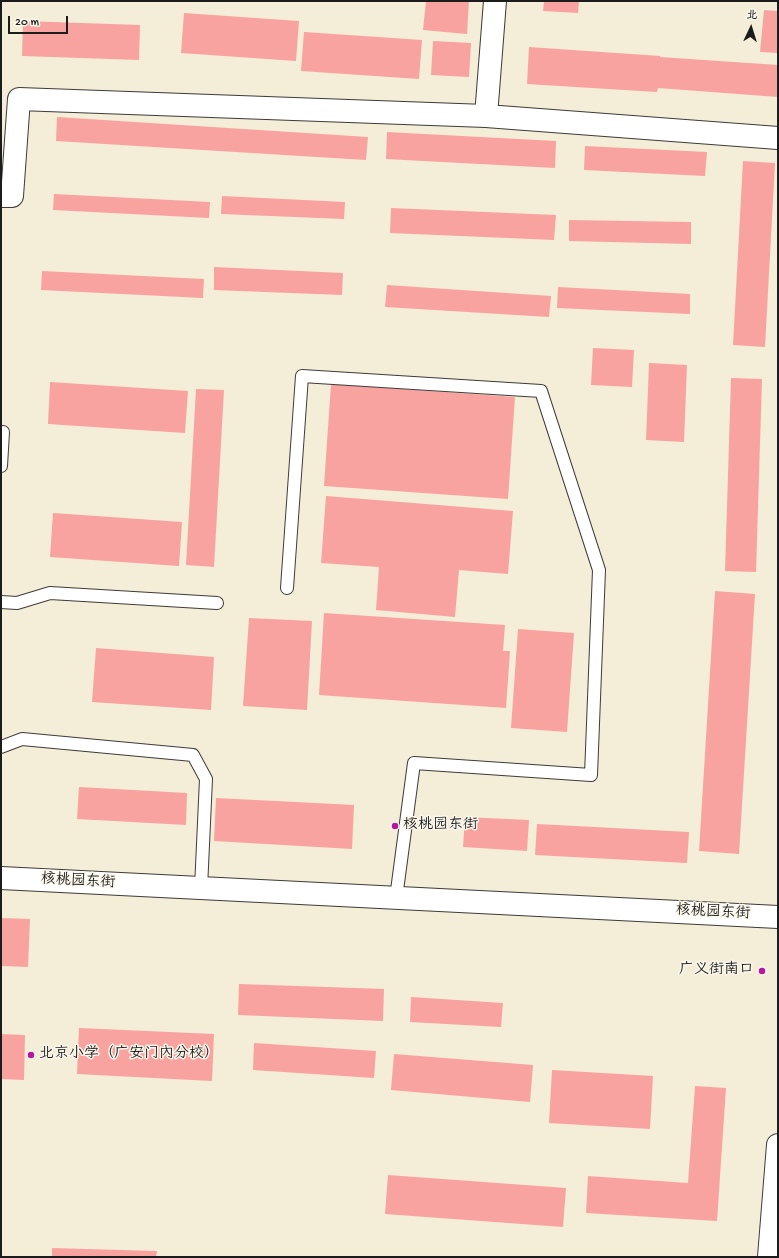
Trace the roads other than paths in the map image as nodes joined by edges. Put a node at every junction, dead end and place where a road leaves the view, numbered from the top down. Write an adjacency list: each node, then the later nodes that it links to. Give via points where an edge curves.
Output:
1 (496, 1): 2 (street)
2 (486, 116): 3 (street); 4 (street, via 19,100 12,196)
3 (778, 138)
4 (1, 196)
5 (3, 432): 6 (lane)
6 (1, 466)
7 (287, 588): 13 (lane, via 302,376 541,391 600,570 591,775 414,763)
8 (1, 602): 9 (lane, via 17,603 50,593)
9 (216, 603)
10 (1, 748): 12 (lane, via 22,739 194,755 206,779)
11 (1, 878): 12 (street, 核桃园东街)
12 (201, 888): 13 (street, 核桃园东街)
13 (396, 898): 14 (street, 核桃园东街)
14 (778, 916)
15 (778, 1145): 16 (street)
16 (769, 1257)

